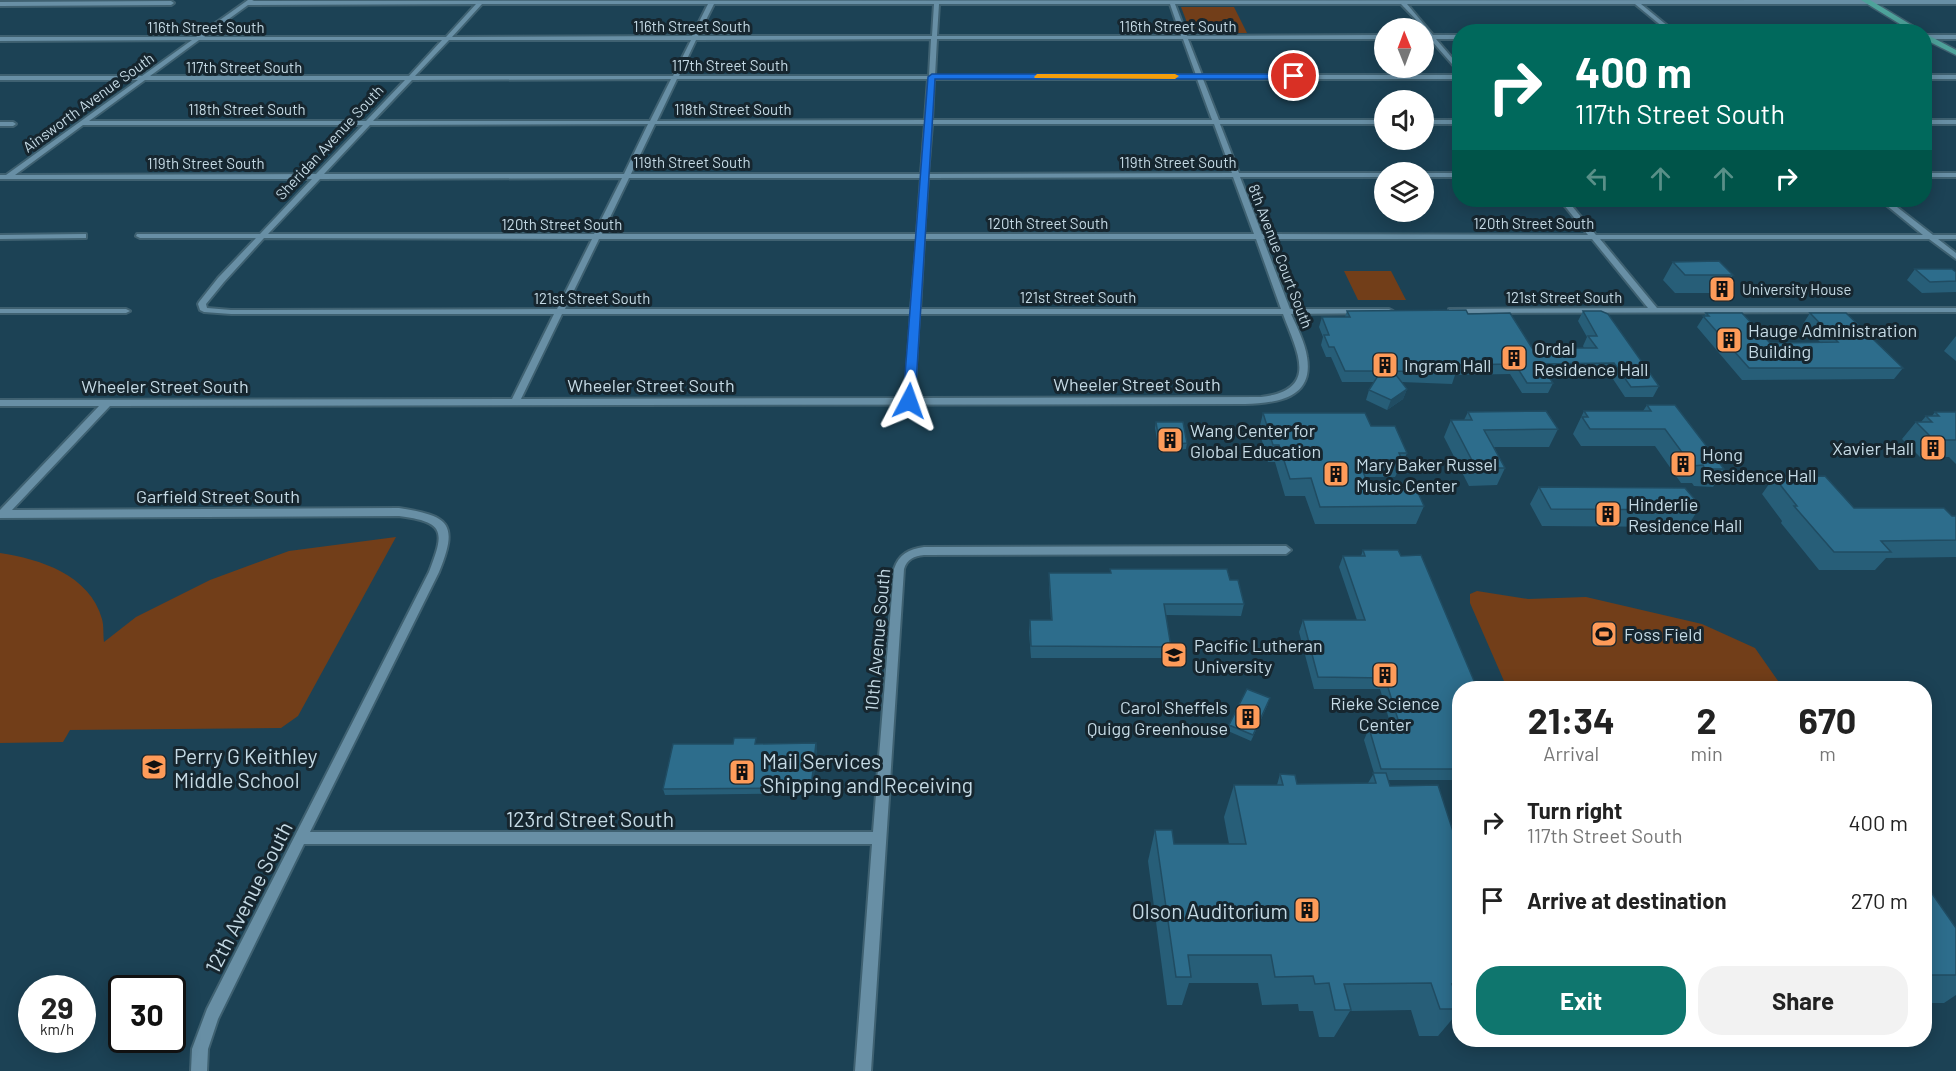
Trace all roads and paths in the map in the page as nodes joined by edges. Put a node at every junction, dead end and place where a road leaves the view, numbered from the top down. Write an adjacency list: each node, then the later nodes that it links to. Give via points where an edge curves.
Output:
1 (18, 0): 13 (street)
2 (1402, 1): 3 (street); 9 (street); 15 (street)
3 (1635, 1): 4 (street); 16 (street)
4 (1867, 1): 10 (street); 17 (main road)
5 (249, 2): 6 (street); 28 (street, Ainsworth Avenue South)
6 (482, 2): 7 (street); 23 (street, Sheridan Avenue South)
7 (713, 2): 8 (street); 24 (street)
8 (937, 2): 9 (street); 25 (street)
9 (1172, 2): 26 (street, 8th Avenue Court South)
10 (1956, 2)
11 (171, 3): 13 (street)
12 (0, 4): 13 (street)
13 (11, 4): 14 (street)
14 (0, 10)
15 (1416, 18)
16 (1663, 24)
17 (1906, 24)
18 (1932, 36): 22 (street)
19 (1374, 37): 26 (street, 116th Street South)
20 (1434, 37): 21 (street)
21 (1452, 37)
22 (1956, 37)
23 (448, 38): 24 (street, 116th Street South); 28 (street, 116th Street South); 41 (street, Sheridan Avenue South)
24 (695, 38): 25 (street, 116th Street South); 37 (street)
25 (934, 38): 26 (street, 116th Street South); 38 (street)
26 (1185, 38): 33 (street, 8th Avenue Court South)
27 (0, 39): 28 (street, 116th Street South)
28 (198, 39): 40 (street, Ainsworth Avenue South)
29 (1434, 39): 32 (street)
30 (1932, 39): 31 (main road)
31 (1956, 53)
32 (1452, 61)
33 (1199, 76): 34 (street, 117th Street South); 38 (street, 117th Street South); 51 (street, 8th Avenue Court South)
34 (1452, 76)
35 (1932, 76): 36 (street)
36 (1956, 76)
37 (675, 77): 38 (street, 117th Street South); 41 (street, 117th Street South); 43 (street)
38 (932, 77): 50 (street)
39 (0, 78): 40 (street, 117th Street South)
40 (143, 79): 41 (street, 117th Street South); 49 (street, Ainsworth Avenue South)
41 (410, 79): 42 (street, Sheridan Avenue South)
42 (368, 122): 43 (street, 118th Street South); 49 (street, 118th Street South); 59 (street, Sheridan Avenue South)
43 (653, 122): 50 (street, 118th Street South); 60 (street)
44 (1374, 122): 51 (street, 118th Street South)
45 (1434, 122): 46 (street)
46 (1452, 122)
47 (1932, 122): 48 (street)
48 (1956, 122)
49 (81, 123): 63 (street, Ainsworth Avenue South)
50 (928, 123): 51 (street, 118th Street South); 61 (street)
51 (1217, 123): 62 (street, 8th Avenue Court South)
52 (0, 124): 53 (street)
53 (13, 124)
54 (1374, 175): 62 (street, 119th Street South)
55 (1434, 175): 56 (street)
56 (1452, 175)
57 (1932, 175): 58 (street)
58 (1956, 175)
59 (318, 176): 60 (street, 119th Street South); 63 (street, 119th Street South); 69 (street, Sheridan Avenue South)
60 (626, 176): 61 (street, 119th Street South); 76 (street)
61 (925, 176): 62 (street, 119th Street South); 70 (street)
62 (1236, 176): 73 (street, 8th Avenue Court South)
63 (4, 177): 64 (street, Ainsworth Avenue South)
64 (0, 182)
65 (1570, 207): 71 (street)
66 (1893, 207): 74 (street)
67 (82, 236): 72 (street)
68 (140, 236): 69 (street, 120th Street South)
69 (262, 236): 76 (street, 120th Street South); 78 (street, Sheridan Avenue South, via 210,293)
70 (920, 236): 73 (street, 120th Street South); 76 (street, 120th Street South); 83 (street)
71 (1595, 236): 73 (street, 120th Street South); 74 (street, 120th Street South); 87 (street)
72 (0, 237)
73 (1260, 237): 84 (street, 8th Avenue Court South)
74 (1931, 237): 75 (street, 120th Street South); 77 (street)
75 (1956, 237)
76 (596, 238): 82 (street)
77 (1956, 257)
78 (202, 308): 82 (street, 121st Street South, via 208,312)
79 (1956, 310): 87 (street, 121st Street South)
80 (0, 311): 81 (street)
81 (126, 311)
82 (560, 311): 83 (street, 121st Street South); 91 (street)
83 (915, 311): 84 (street, 121st Street South); 89 (street)
84 (1287, 311): 85 (street, 121st Street South); 88 (street, 8th Avenue Court South, via 1306,368)
85 (1394, 311)
86 (1442, 311): 87 (street, 121st Street South)
87 (1655, 311)
88 (1299, 387): 89 (street, Wheeler Street South, via 1284,396 1265,400)
89 (909, 401): 91 (street, Wheeler Street South)
90 (107, 402): 91 (street, Wheeler Street South); 92 (street, Wheeler Street South); 93 (street)
91 (515, 402)
92 (0, 403)
93 (2, 514): 94 (street, Garfield Street South, via 399,512)
94 (435, 519): 96 (street, 12th Avenue South, via 446,536 434,572)
95 (1286, 550): 97 (street, 10th Avenue South, via 924,551 908,555 899,569)
96 (300, 837): 97 (street, 123rd Street South); 98 (street, 12th Avenue South, via 212,1014 203,1036)
97 (879, 838): 99 (street, 10th Avenue South)
98 (199, 1071)
99 (863, 1071)

